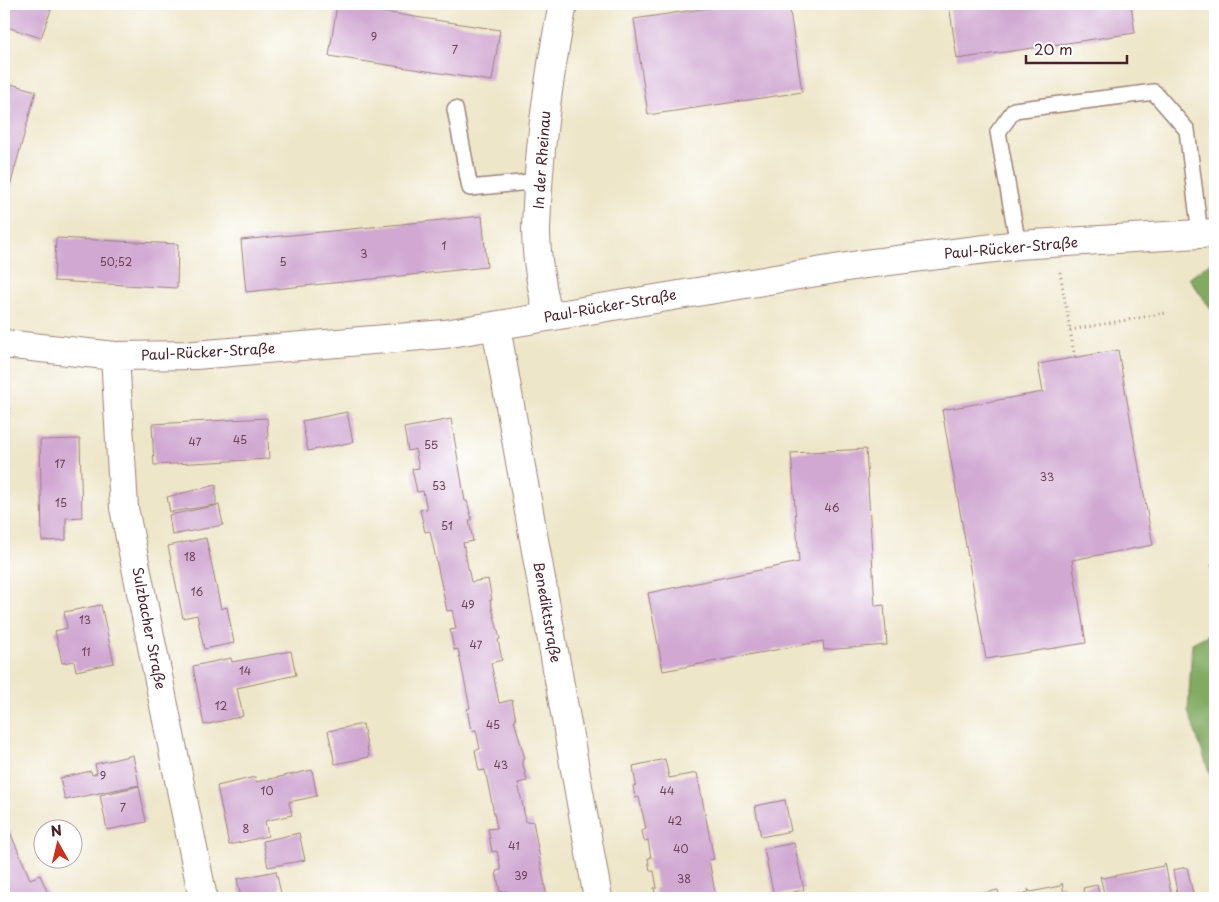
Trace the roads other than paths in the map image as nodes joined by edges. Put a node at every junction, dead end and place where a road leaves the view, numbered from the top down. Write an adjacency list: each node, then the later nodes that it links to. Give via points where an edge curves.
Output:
1 (563, 4): 3 (street, In der Rheinau, via 548,77)
2 (455, 109): 3 (lane, via 470,188)
3 (540, 181): 6 (street, In der Rheinau, via 536,231 540,278)
4 (1208, 234): 5 (street, Paul-Rücker-Straße); 5 (lane, via 1187,130 1154,92 1014,110 998,132)
5 (1018, 245): 6 (street, Paul-Rücker-Straße, via 865,264)
6 (548, 316): 7 (street, Paul-Rücker-Straße)
7 (496, 327): 9 (street, Paul-Rücker-Straße, via 194,355); 11 (street, Benediktstraße)
8 (4, 344): 9 (street, Paul-Rücker-Straße)
9 (115, 356): 10 (street, Sulzbacher Straße, via 124,508)
10 (204, 898)
11 (598, 898)

